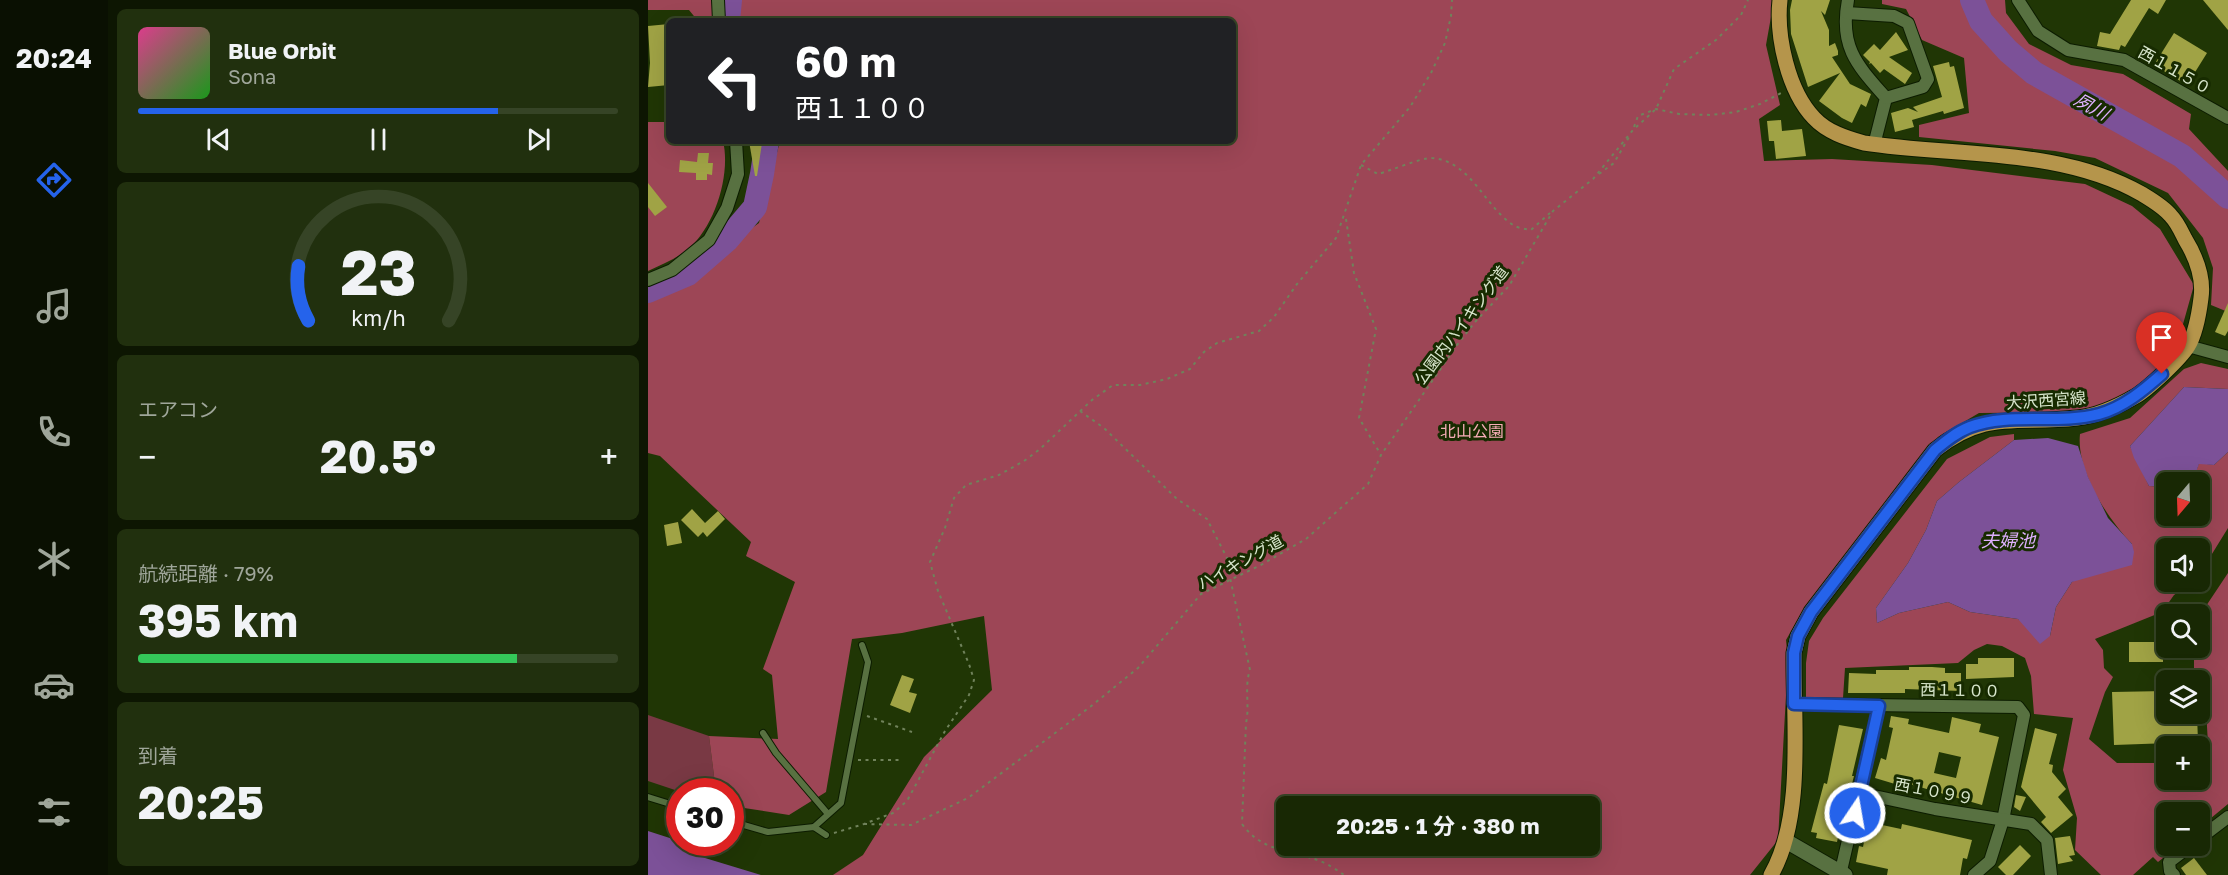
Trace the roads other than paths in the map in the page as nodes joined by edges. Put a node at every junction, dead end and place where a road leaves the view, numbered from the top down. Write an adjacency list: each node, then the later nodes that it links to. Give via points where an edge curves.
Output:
1 (718, 0): 6 (street)
2 (1780, 0): 10 (main road, 大沢西宮線, via 1781,44 1802,103 1825,127)
3 (1848, 0): 5 (street)
4 (2018, 0): 8 (street, 西１１５０, via 2038,31 2068,50 2124,60)
5 (1847, 13): 7 (street, via 1846,41 1858,66); 7 (street, via 1894,16 1908,23 1928,79 1923,87)
6 (719, 18)
7 (1886, 98): 10 (street)
8 (2228, 118)
9 (736, 144): 11 (street, via 738,174 727,208 709,240 672,270)
10 (1874, 145): 12 (main road, 大沢西宮線, via 2063,164 2104,175 2151,199 2171,215 2199,267 2202,295)
11 (648, 280)
12 (2188, 346): 13 (street); 15 (main road, 大沢西宮線, via 2138,395 2102,413 1986,423 1953,435 1935,450 1811,612 1794,653)
13 (2228, 357)
14 (862, 645): 21 (lane, via 868,662 841,803)
15 (1794, 704): 16 (street, 西１１００); 28 (main road, 大沢西宮線, via 1795,757)
16 (1879, 706): 18 (street); 23 (street, 西１１００, via 2018,707 2024,715)
17 (763, 733): 21 (lane)
18 (1860, 793): 23 (street, 西１０９９); 30 (street)
19 (648, 796): 20 (lane)
20 (666, 802)
21 (828, 814): 25 (lane)
22 (2228, 817): 26 (street)
23 (2003, 820): 32 (street, 西１１００, via 1990,861); 33 (street, 西１０９９, via 2031,824 2048,840)
24 (744, 825): 25 (lane, via 768,832)
25 (814, 826): 27 (lane)
26 (2210, 831)
27 (826, 836)
28 (1786, 841): 30 (street); 31 (main road, 大沢西宮線)
29 (2177, 856): 34 (street, via 2169,862 2169,871)
30 (1842, 874)
31 (1771, 875)
32 (1974, 875)
33 (2051, 875)
34 (2174, 875)

